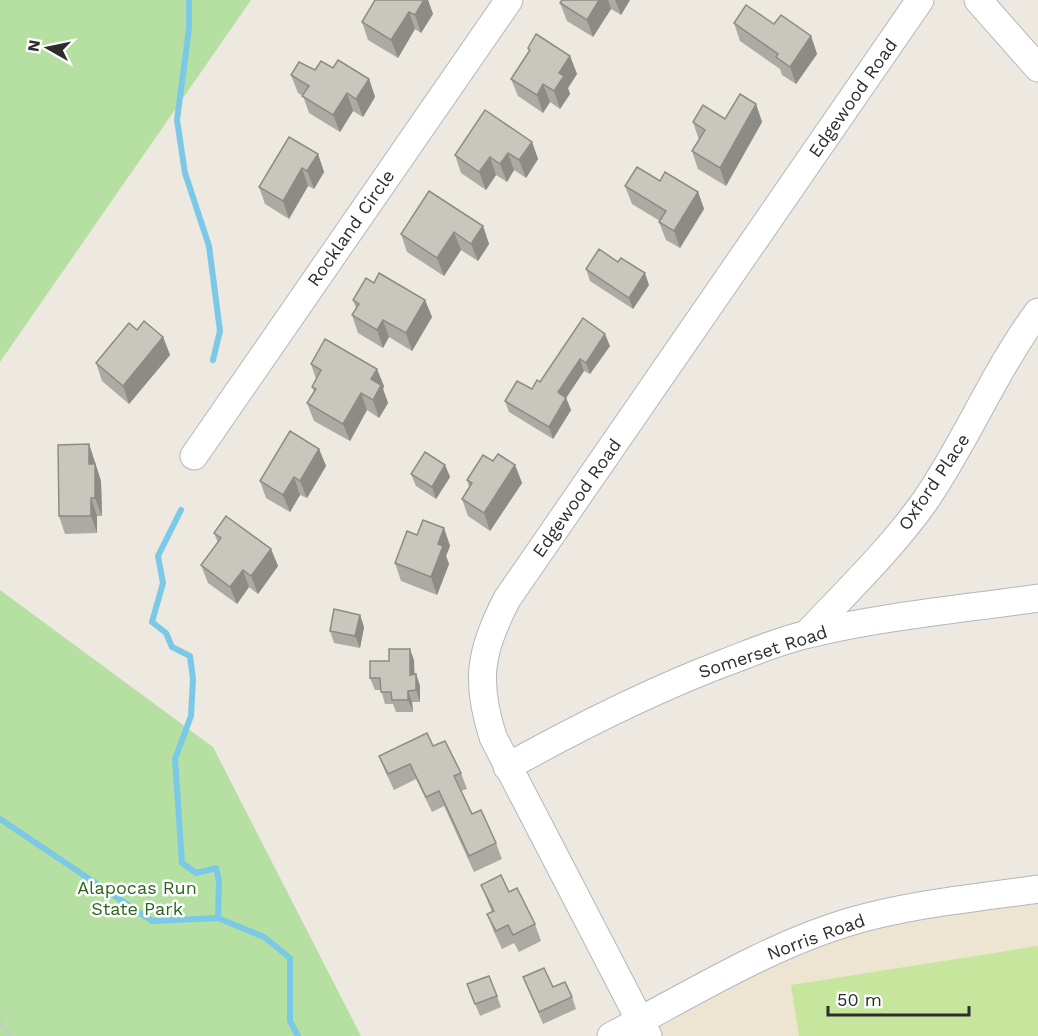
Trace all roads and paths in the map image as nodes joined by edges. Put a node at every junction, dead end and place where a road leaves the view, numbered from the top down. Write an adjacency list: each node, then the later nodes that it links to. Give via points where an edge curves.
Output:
1 (509, 0): 6 (street, Rockland Circle)
2 (920, 0): 9 (street, Edgewood Road, via 507,599 490,634 482,672 487,717)
3 (978, 0): 4 (street)
4 (1038, 68)
5 (1038, 312): 8 (street, Oxford Place, via 1010,353 925,502)
6 (194, 456)
7 (1038, 598): 8 (street, Somerset Road)
8 (807, 634): 9 (street, Somerset Road, via 638,699)
9 (507, 766): 12 (street, Edgewood Road)
10 (1038, 889): 12 (street, Norris Road, via 911,908 840,925 761,957)
11 (0, 1022): 13 (path)
12 (644, 1028): 14 (street, Norris Road)
13 (11, 1036)
14 (611, 1036)

